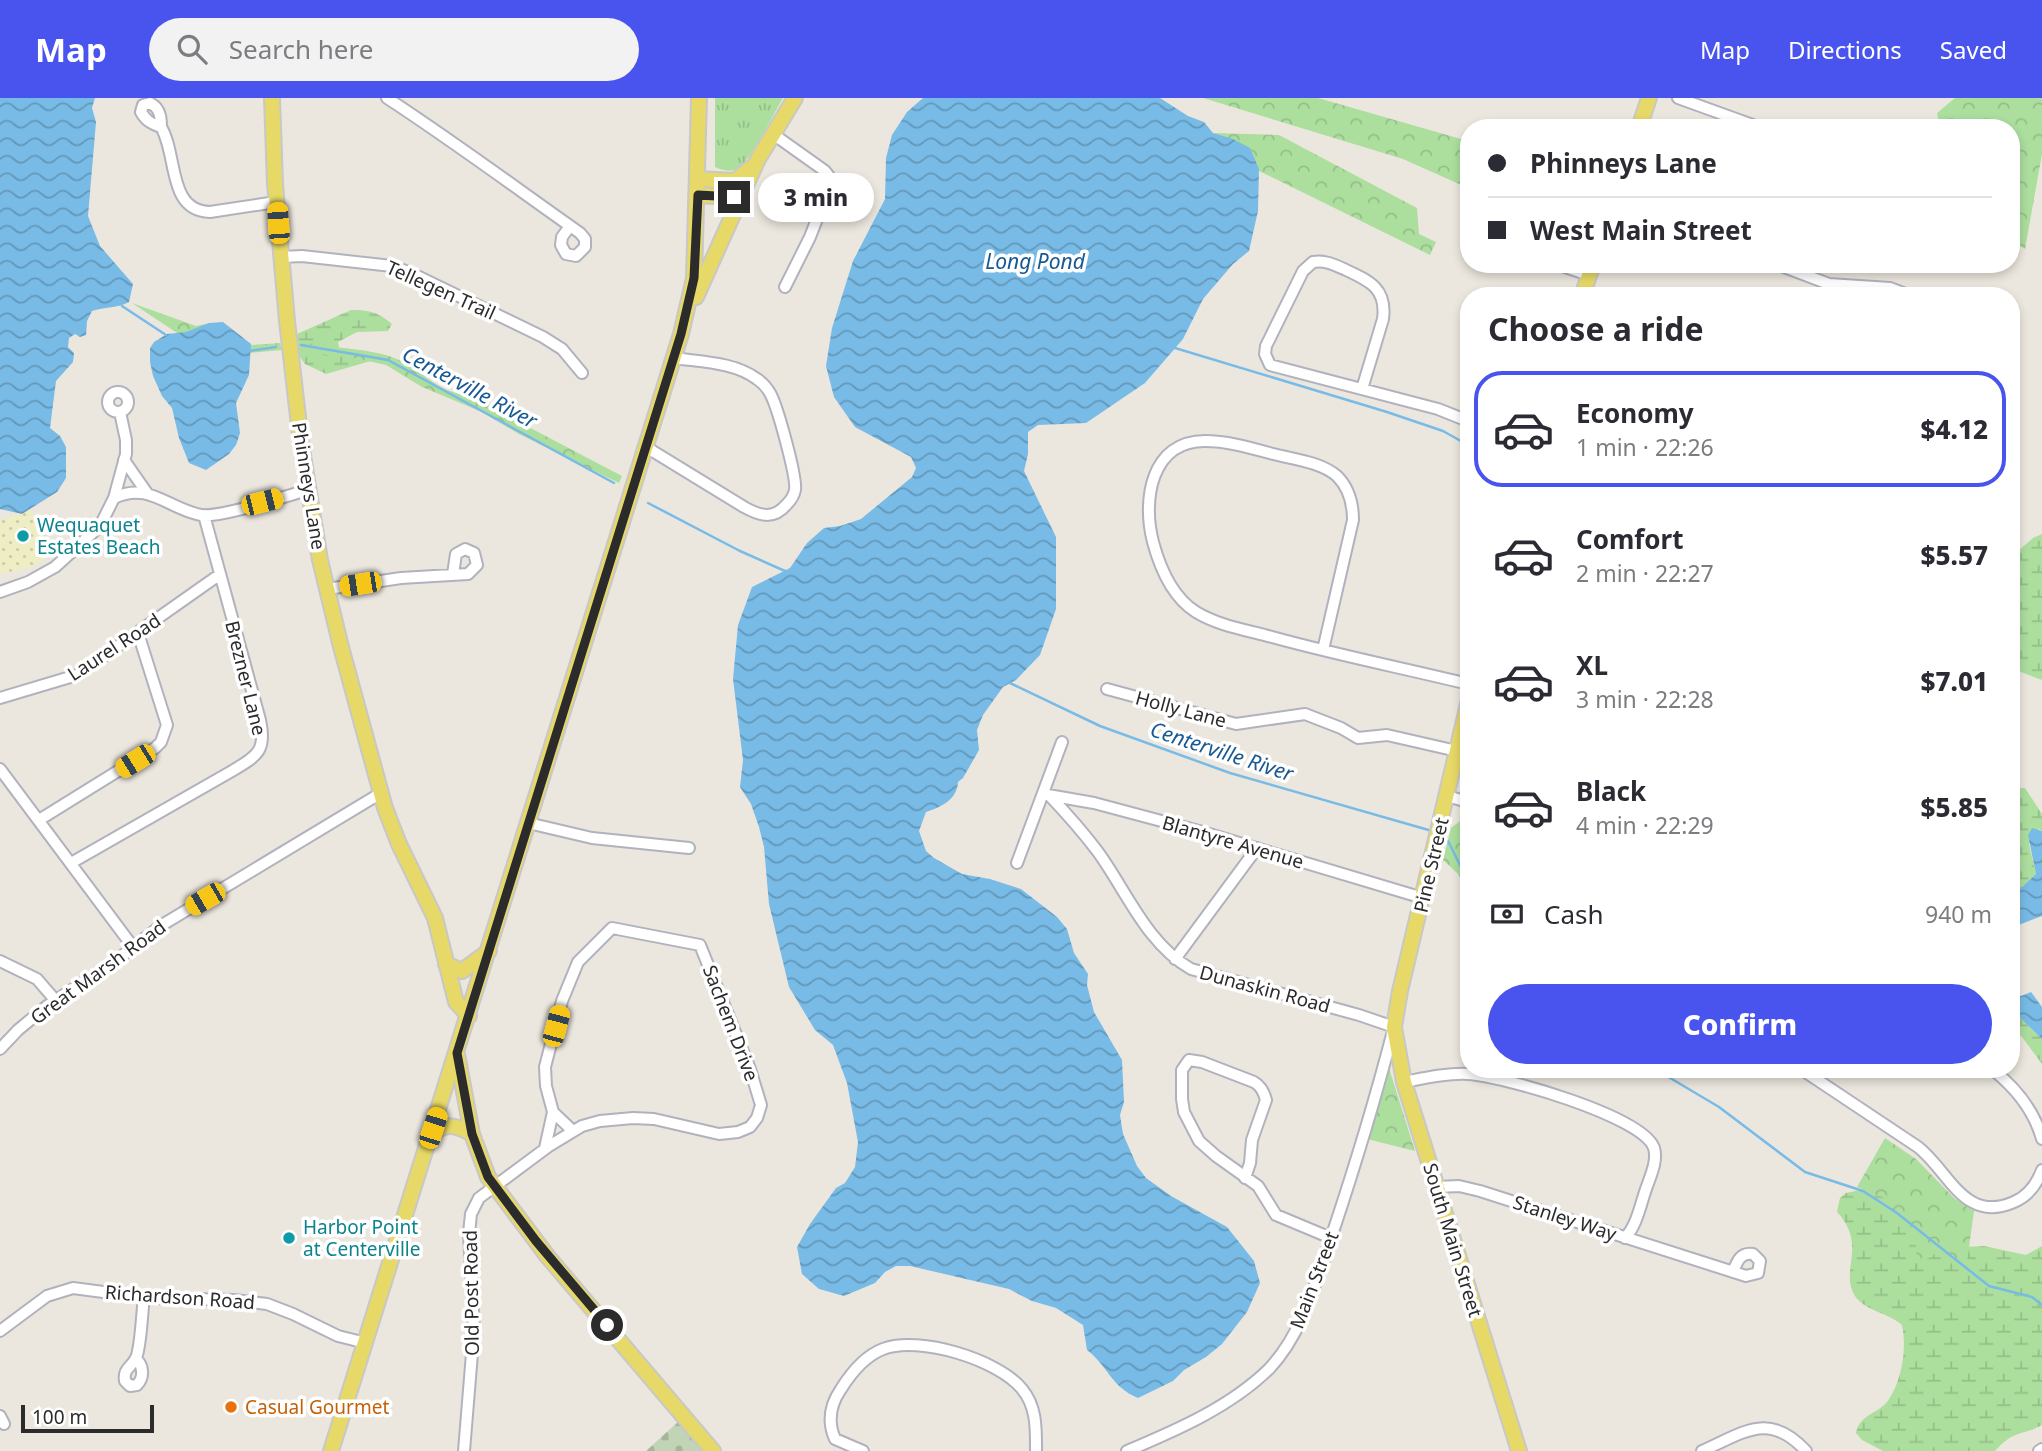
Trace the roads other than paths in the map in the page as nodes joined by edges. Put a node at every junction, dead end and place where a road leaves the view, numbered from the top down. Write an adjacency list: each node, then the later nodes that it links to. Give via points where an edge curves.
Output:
1 (272, 98): 15 (main road, Phinneys Lane)
2 (387, 98): 16 (street)
3 (699, 98): 12 (main road)
4 (795, 98): 10 (main road)
5 (1649, 98): 7 (main road)
6 (1678, 98): 8 (street)
7 (1642, 119)
8 (1736, 119)
9 (161, 127): 15 (street, via 189,207 210,212)
10 (773, 134): 11 (main road); 19 (street, via 832,180)
11 (758, 159): 12 (main road, via 735,181); 13 (main road)
12 (698, 179): 14 (main road)
13 (742, 193): 14 (main road); 21 (main road)
14 (698, 195): 21 (main road, via 694,278)
15 (276, 202): 17 (main road, Phinneys Lane)
16 (570, 226)
17 (281, 257): 23 (street, Tellegen Trail, via 368,262 401,269 543,337 562,349); 29 (main road, Phinneys Lane)
18 (1800, 273): 20 (street, via 1829,284)
19 (785, 286)
20 (1875, 287)
21 (681, 334): 22 (main road)
22 (674, 358): 27 (main road); 27 (street, via 742,370 765,386 773,399 791,466 794,494 779,512 766,516 744,508)
23 (582, 373)
24 (1362, 389): 24 (street, via 1267,363 1265,350 1277,321 1303,271 1313,262 1331,263 1365,278 1379,292 1384,309); 26 (street)
25 (120, 412): 28 (street, via 126,440)
26 (1460, 418)
27 (646, 447): 51 (main road)
28 (124, 460): 30 (street); 31 (street)
29 (308, 490): 32 (street); 35 (main road, Phinneys Lane)
30 (147, 493): 31 (street, via 131,491); 32 (street)
31 (114, 498): 36 (street, via 100,526 66,559 43,575)
32 (204, 515): 34 (street, Brezner Lane)
33 (453, 574): 35 (street)
34 (219, 575): 37 (street, Laurel Road); 54 (street, Brezner Lane, via 260,720 260,749 252,759)
35 (327, 589): 46 (main road, Phinneys Lane)
36 (0, 592)
37 (138, 633): 41 (street, Laurel Road, via 68,680); 50 (street, via 167,725 161,742)
38 (1323, 650): 38 (street, via 1223,624 1188,606 1174,590 1156,554 1149,504 1150,484 1173,450 1193,442 1233,444 1318,466 1343,482 1353,520); 39 (street)
39 (1460, 682)
40 (1107, 689): 44 (street, Holly Lane, via 1236,724 1304,714 1358,738 1402,737)
41 (0, 698)
42 (1460, 738): 44 (main road, Pine Street)
43 (1062, 742): 47 (street)
44 (1457, 751): 48 (main road, Pine Street)
45 (0, 769): 50 (street)
46 (381, 793): 57 (street, Great Marsh Road, via 180,914); 61 (main road, Phinneys Lane, via 393,831 435,918)
47 (1046, 794): 53 (street, Blantyre Avenue); 55 (street); 59 (street, Dunaskin Road, via 1074,821 1153,936)
48 (1447, 796): 49 (street); 56 (main road, Pine Street)
49 (1460, 800)
50 (39, 820): 54 (street)
51 (528, 822): 52 (street, via 592,838); 58 (main road)
52 (689, 848)
53 (1256, 848): 56 (street, Blantyre Avenue); 59 (street)
54 (71, 863): 57 (street)
55 (1017, 863)
56 (1423, 898): 64 (main road, Pine Street)
57 (134, 947): 62 (street, Great Marsh Road)
58 (490, 950): 61 (main road, via 462,971); 63 (main road)
59 (1175, 959): 64 (street, Dunaskin Road, via 1191,969)
60 (0, 961): 62 (street, via 37,979)
61 (446, 964): 63 (main road, Phinneys Lane, via 456,1002)
62 (56, 1001): 65 (street, Great Marsh Road)
63 (469, 1016): 66 (main road)
64 (1394, 1027): 71 (main road, South Main Street); 82 (street, Main Street)
65 (0, 1049)
66 (457, 1053): 74 (main road); 76 (main road)
67 (1460, 1075): 71 (street, Stanley Way)
68 (1495, 1078): 83 (street, Stanley Way, via 1614,1116 1640,1131 1653,1147 1654,1160)
69 (1814, 1078): 78 (street, via 1918,1147 1969,1201 1985,1206 2011,1203 2032,1188)
70 (2001, 1078): 75 (street, via 2023,1099)
71 (1404, 1082): 81 (main road, South Main Street)
72 (553, 1112): 73 (street); 73 (street, Sachem Drive, via 545,1067 562,1001 585,954 612,928 700,945 750,1069 761,1105 757,1118 750,1127 719,1134 634,1118 600,1121); 77 (street, Sachem Drive)
73 (573, 1131): 77 (street, Sachem Drive)
74 (472, 1134): 76 (main road, via 455,1126 439,1128); 80 (main road)
75 (2042, 1139)
76 (426, 1147): 87 (main road)
77 (545, 1148): 80 (street, Sachem Drive)
78 (2042, 1170)
79 (1245, 1178): 79 (street, via 1192,1131 1181,1085 1182,1070 1189,1060 1241,1076 1262,1088 1266,1100); 82 (street, via 1258,1186 1276,1215)
80 (494, 1186): 90 (street, Old Post Road, via 479,1198 471,1214 469,1273 474,1329); 91 (main road, via 548,1257)
81 (1437, 1187): 83 (street, Stanley Way, via 1480,1191); 95 (main road, South Main Street)
82 (1331, 1238): 94 (street, Main Street, via 1298,1326 1270,1367 1226,1402)
83 (1625, 1238): 84 (street)
84 (1733, 1272)
85 (144, 1297): 86 (street, Richardson Road, via 65,1289 47,1296); 87 (street, Richardson Road, via 267,1304 338,1336); 88 (street)
86 (0, 1331)
87 (366, 1343): 89 (main road)
88 (136, 1359)
89 (331, 1451)
90 (464, 1451)
91 (713, 1451)
92 (863, 1451): 93 (street, via 835,1439 829,1416 832,1407 860,1365 872,1354 900,1344 942,1349 1009,1377 1031,1405 1037,1423)
93 (1036, 1451)
94 (1127, 1451)
95 (1519, 1451)
96 (1702, 1451): 97 (street, via 1770,1427 1788,1434)
97 (1806, 1451)

